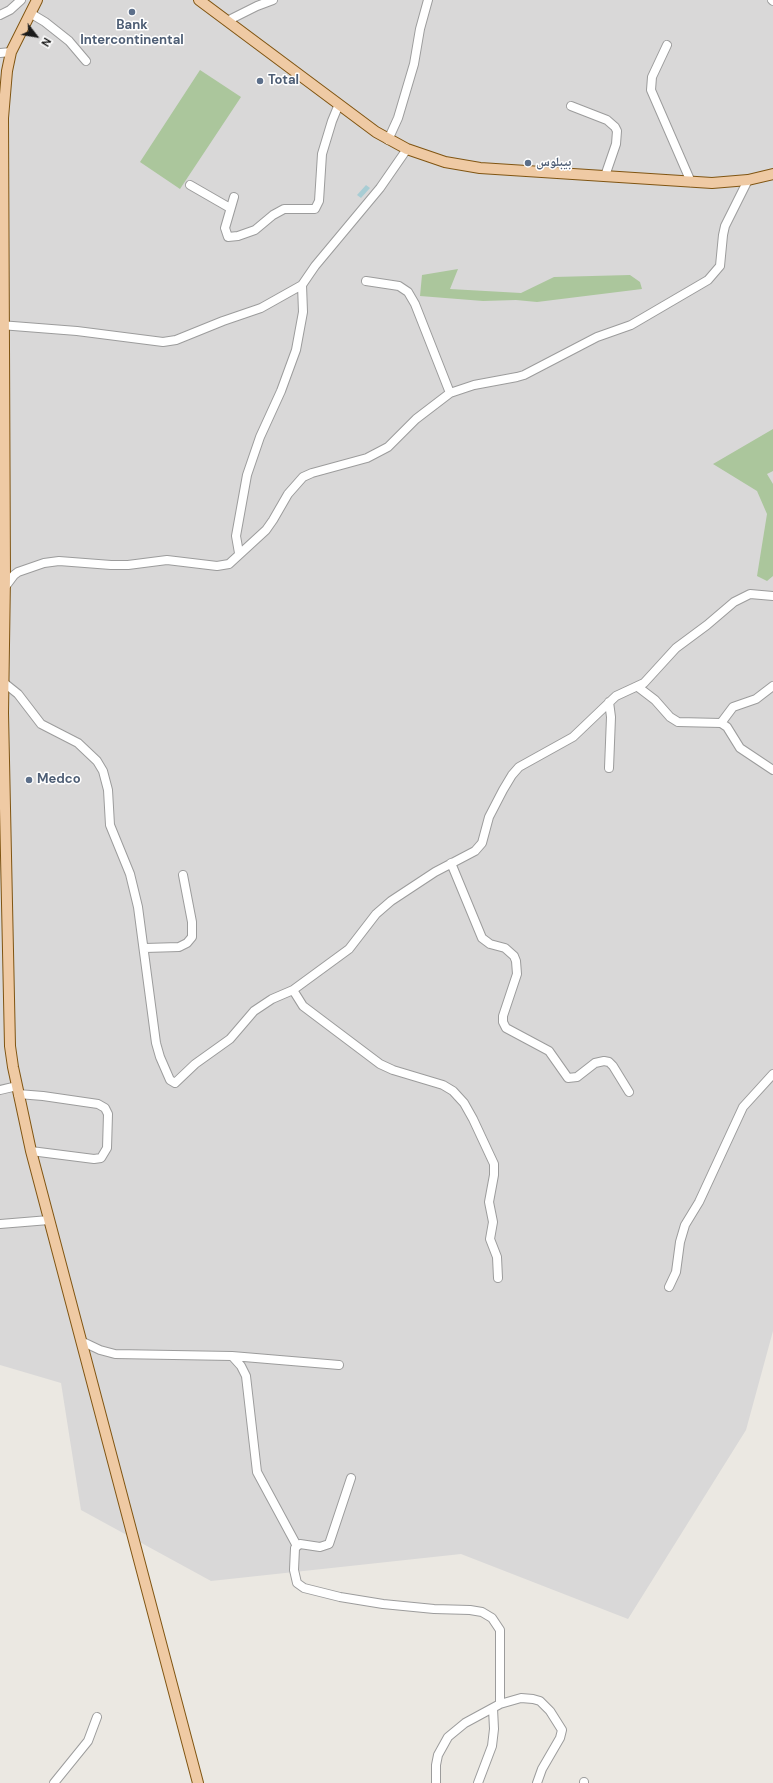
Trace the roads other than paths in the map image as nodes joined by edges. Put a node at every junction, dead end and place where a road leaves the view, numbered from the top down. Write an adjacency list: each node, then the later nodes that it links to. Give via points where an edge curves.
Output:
1 (21, 0): 7 (street)
2 (37, 0): 6 (main road)
3 (198, 0): 8 (main road)
4 (272, 0): 8 (street)
5 (428, 0): 15 (street, via 410,77 398,118)
6 (30, 13): 10 (main road); 12 (street, via 69,41)
7 (0, 16)
8 (227, 21): 13 (main road)
9 (667, 45): 20 (street, via 652,77 651,90)
10 (12, 52): 11 (street); 26 (main road, via 7,71 3,118)
11 (0, 53)
12 (86, 61)
13 (339, 104): 15 (main road); 23 (street, via 322,154 319,201 315,209 284,209 260,227 232,238 225,232)
14 (571, 106): 18 (street, via 607,120 617,131 616,144)
15 (388, 140): 16 (main road)
16 (407, 149): 18 (main road, via 445,162 480,168); 25 (street, via 380,188)
17 (773, 174): 19 (main road)
18 (605, 176): 20 (main road)
19 (748, 180): 20 (main road); 27 (street, via 723,235 720,266 708,280 631,325 598,337 524,375 474,385)
20 (692, 182)
21 (190, 186): 23 (street)
22 (234, 197): 23 (street)
23 (230, 208)
24 (366, 281): 27 (street, via 399,286 408,292 416,304)
25 (302, 284): 26 (street, via 261,308 176,340 151,341 77,331); 28 (street, via 303,312 296,350 247,475 236,536)
26 (2, 326): 29 (main road)
27 (450, 393): 28 (street, via 416,419 388,446 367,458 303,477 288,494 266,530)
28 (239, 553): 29 (street, via 229,564 223,566 167,560 128,566 59,561 44,563)
29 (3, 579): 31 (main road)
30 (773, 596): 33 (street, via 750,594 734,602 676,648 649,679)
31 (3, 682): 37 (main road); 42 (street, via 18,694 41,724 78,743 97,761 103,771 108,790 110,825 130,874)
32 (773, 686): 35 (street, via 756,698 733,708)
33 (638, 687): 34 (street); 35 (street, via 678,722)
34 (609, 702): 36 (street); 40 (street, via 573,737 515,771 492,811 479,847)
35 (721, 723): 38 (street, via 727,727 740,748)
36 (609, 768)
37 (3, 769): 39 (main road)
38 (773, 770)
39 (3, 813): 46 (main road, via 8,1011)
40 (451, 863): 43 (street, via 384,906 349,949); 47 (street, via 482,938 490,944 504,948 516,961 517,974 503,1016 506,1028 550,1051 568,1078 577,1077 595,1063 609,1062)
41 (183, 875): 42 (street, via 192,922 192,937 179,947)
42 (145, 948): 43 (street, via 156,1043 173,1083 230,1039 254,1011 272,999)
43 (293, 990): 51 (street, via 302,1006 380,1064 443,1085 464,1103 494,1164 489,1202 493,1222 490,1239 497,1257)
44 (773, 1074): 52 (street, via 743,1107 699,1202 685,1225 676,1272)
45 (0, 1090): 46 (street)
46 (17, 1090): 48 (main road); 48 (street, via 98,1104 105,1108 108,1114 107,1148 101,1158)
47 (629, 1092)
48 (31, 1151): 49 (main road)
49 (49, 1220): 50 (street); 53 (main road)
50 (1, 1225)
51 (498, 1278)
52 (669, 1287)
53 (81, 1341): 54 (street, via 115,1354); 61 (main road)
54 (232, 1356): 55 (street); 57 (street, via 246,1376 257,1472)
55 (339, 1365)
56 (351, 1478): 57 (street, via 329,1544 320,1547)
57 (297, 1546): 58 (street, via 294,1550 295,1576 297,1583 304,1588 382,1604 470,1610 482,1612 492,1618 501,1636)
58 (496, 1706): 62 (street, via 458,1727 448,1737 438,1755); 63 (street, via 492,1746); 64 (street, via 521,1698 540,1701 562,1730)
59 (97, 1717): 60 (street, via 88,1741)
60 (54, 1783)
61 (198, 1783)
62 (436, 1783)
63 (478, 1783)
64 (537, 1783)

